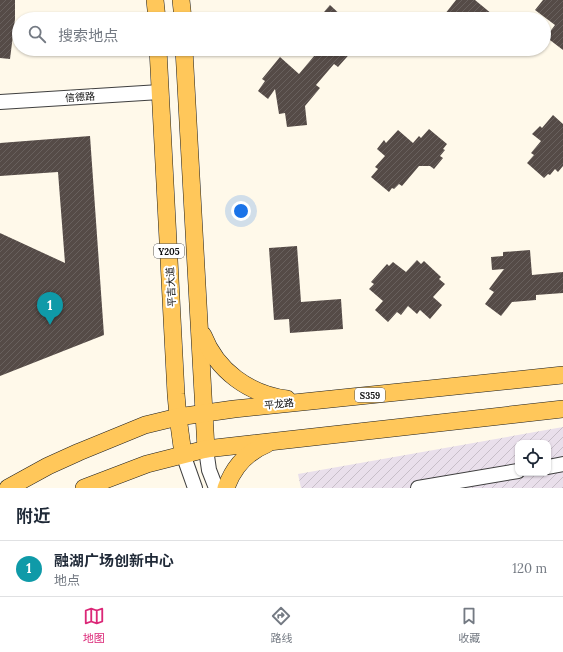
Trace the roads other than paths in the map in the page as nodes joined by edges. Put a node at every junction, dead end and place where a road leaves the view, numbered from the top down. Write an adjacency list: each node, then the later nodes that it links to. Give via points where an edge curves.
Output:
1 (155, 0): 3 (main road)
2 (181, 0): 4 (main road)
3 (156, 12)
4 (182, 12)
5 (158, 56): 7 (main road, 平吉大道 / Y205)
6 (184, 56): 9 (main road, Y205)
7 (160, 92): 8 (street, 信德路); 14 (main road, 平吉大道 / Y205)
8 (0, 102)
9 (199, 321): 11 (main road, via 214,357 233,376 264,394); 13 (main road, Y205)
10 (563, 375): 11 (main road, 平龙路 / S359)
11 (303, 402): 13 (main road, 平龙路 / S359)
12 (563, 409): 15 (main road)
13 (204, 412): 14 (main road, 平龙路 / S359); 16 (main road, Y205)
14 (178, 417): 17 (main road, 平吉大道 / Y205); 22 (main road, 平龙路 / S359, via 145,425 79,452)
15 (278, 440): 16 (main road); 26 (main road, via 248,454 230,477)
16 (206, 449): 17 (main road); 25 (street, via 209,470)
17 (183, 454): 23 (main road); 24 (street)
18 (563, 464): 19 (street)
19 (551, 466)
20 (515, 472): 21 (street)
21 (428, 487)
22 (8, 488)
23 (84, 488)
24 (195, 488)
25 (216, 488)
26 (226, 488)

